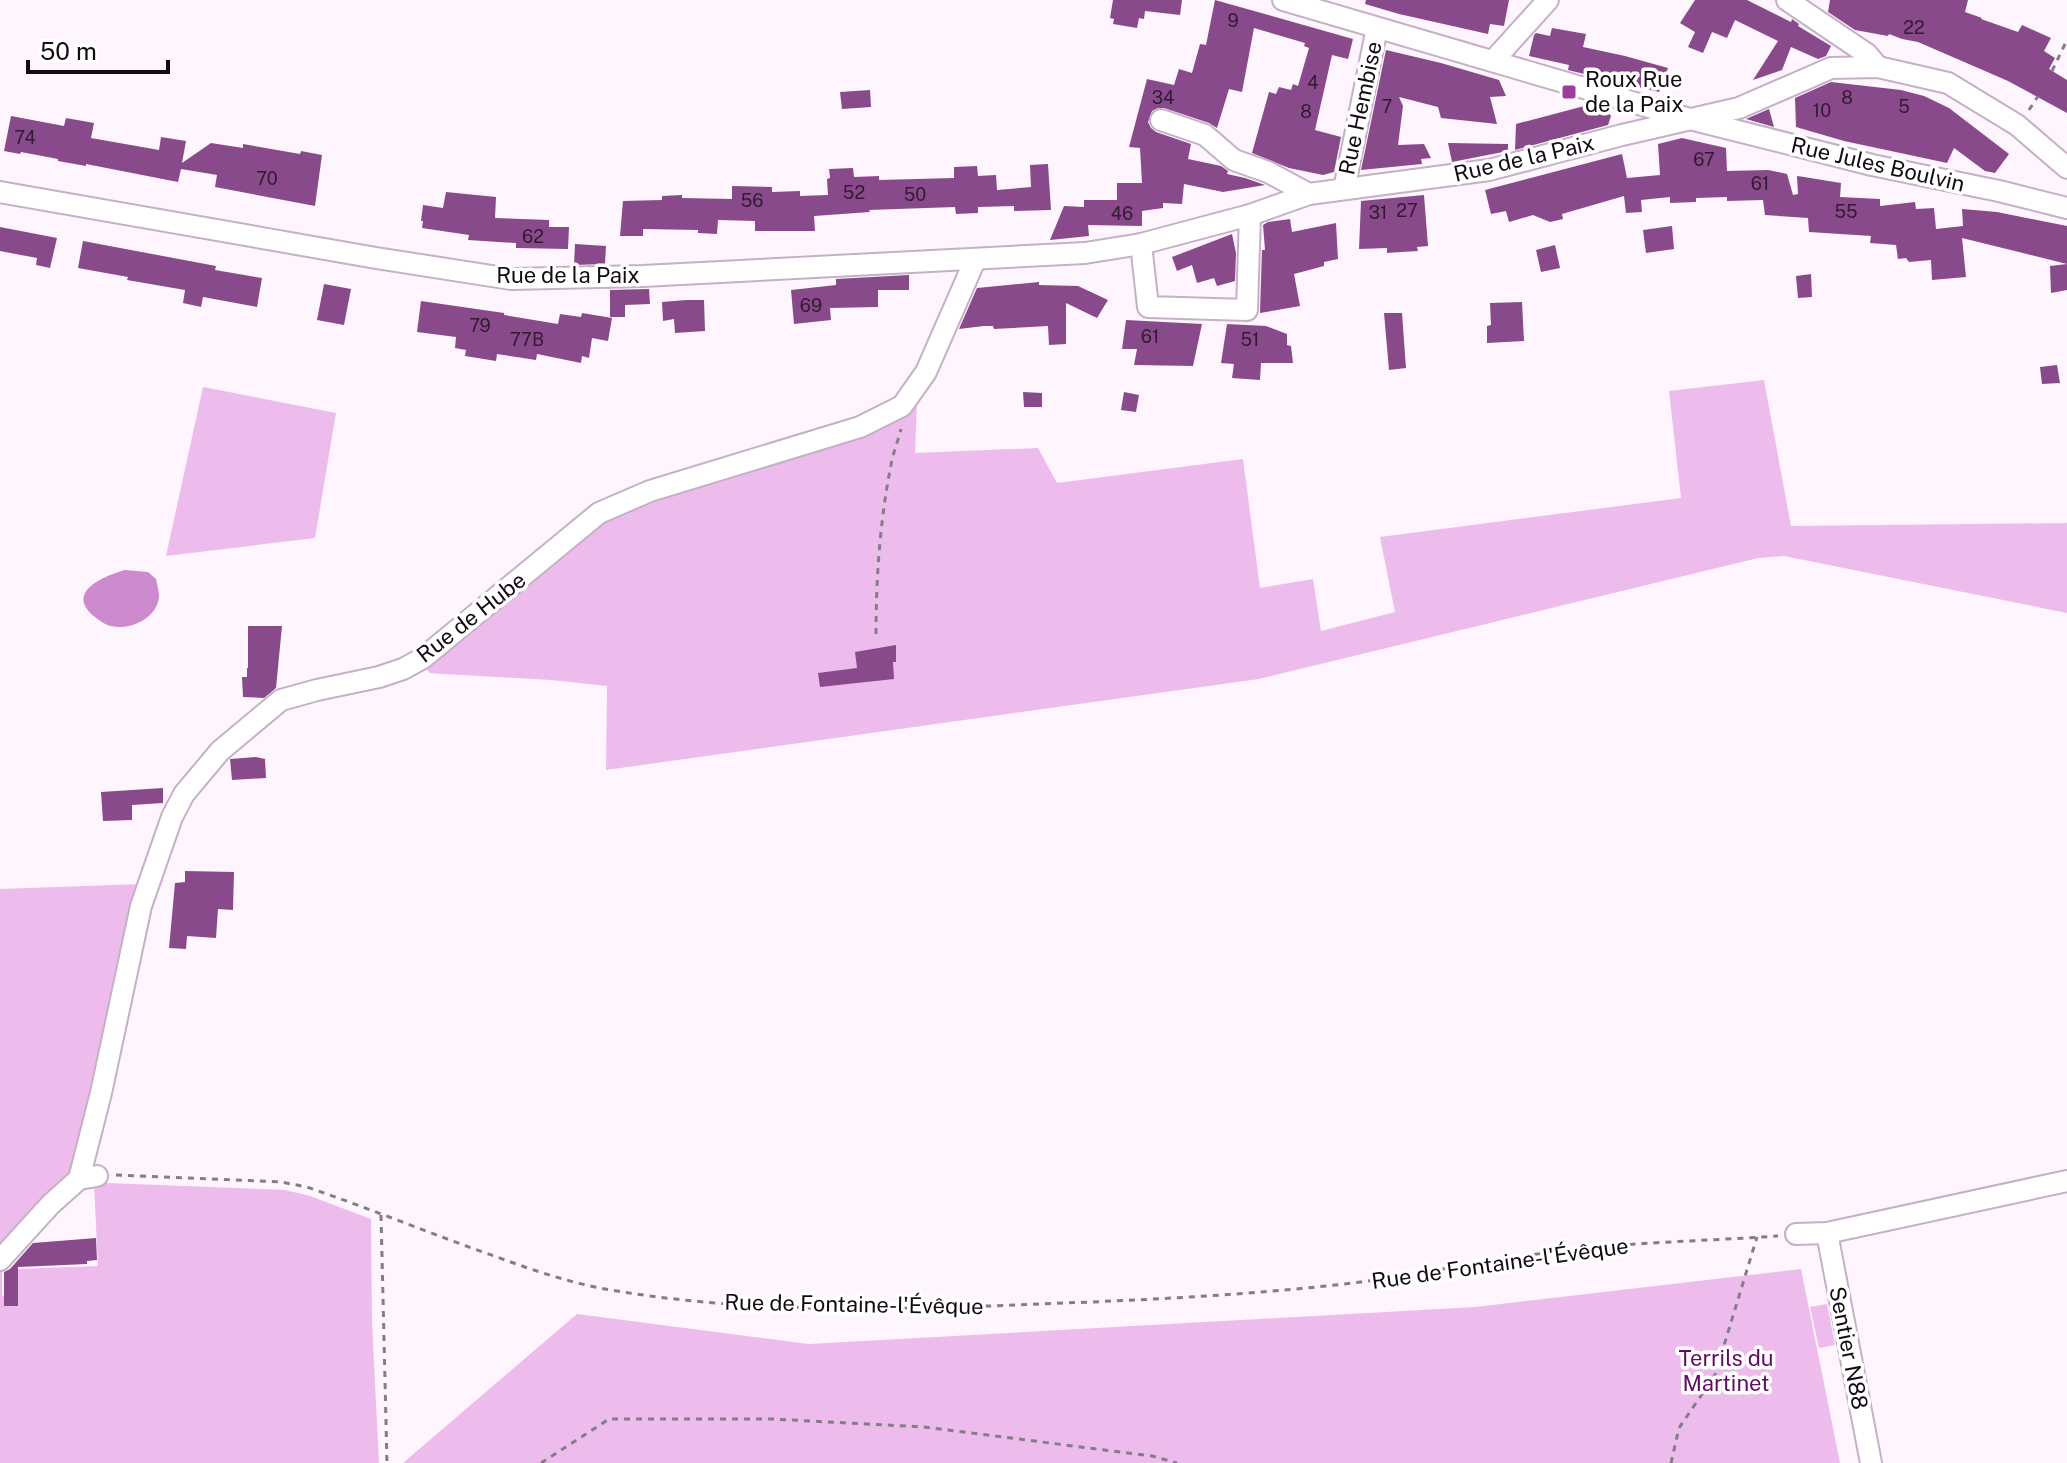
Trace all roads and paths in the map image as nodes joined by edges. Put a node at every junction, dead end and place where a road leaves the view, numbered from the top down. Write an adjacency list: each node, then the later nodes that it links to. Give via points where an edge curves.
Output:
1 (1283, 0): 4 (street, Rue Jules Boulvin)
2 (1548, 0): 6 (street)
3 (1787, 0): 7 (street)
4 (1377, 28): 6 (street, Rue Jules Boulvin); 12 (street, Rue Hembise)
5 (2067, 40): 8 (path)
6 (1493, 61): 9 (street, Rue Jules Boulvin)
7 (1878, 67): 9 (street, Rue de la Paix, via 1831,68 1739,108); 11 (street, via 1948,83 2017,125)
8 (2052, 71)
9 (1690, 119): 12 (street, Rue de la Paix, via 1489,170); 15 (street, Rue Jules Boulvin)
10 (1161, 120): 14 (street, via 1205,135 1234,160)
11 (2067, 168)
12 (1344, 189): 14 (street, Rue de la Paix)
13 (0, 192): 18 (street, Rue de la Paix, via 511,279)
14 (1309, 194): 16 (street, Rue de la Paix)
15 (2067, 208)
16 (1250, 215): 17 (street, Rue de la Paix); 17 (street, via 1247,310 1148,307)
17 (1141, 244): 18 (street, Rue de la Paix)
18 (975, 260): 19 (street, Rue de Hube, via 926,372)
19 (902, 406): 20 (path, via 886,493); 21 (street, Rue de Hube, via 860,427 650,491 599,513 423,658 379,677 281,700 220,751 184,794 145,893)
20 (876, 634)
21 (88, 1178): 23 (path, Rue de Fontaine-l'Évêque, via 281,1182); 26 (street, via 51,1204)
22 (2067, 1181): 24 (street)
23 (381, 1215): 27 (path); 30 (path, Rue de Fontaine-l'Évêque, via 536,1271 604,1289 828,1308 1001,1306 1271,1291 1561,1251 1757,1237 1715,1375 1679,1428)
24 (1827, 1233): 25 (street); 31 (street, Sentier N88)
25 (1796, 1234)
26 (0, 1260)
27 (387, 1463)
28 (541, 1463): 29 (path, via 609,1419 728,1419 924,1427)
29 (1177, 1463)
30 (1671, 1463)
31 (1871, 1463)

